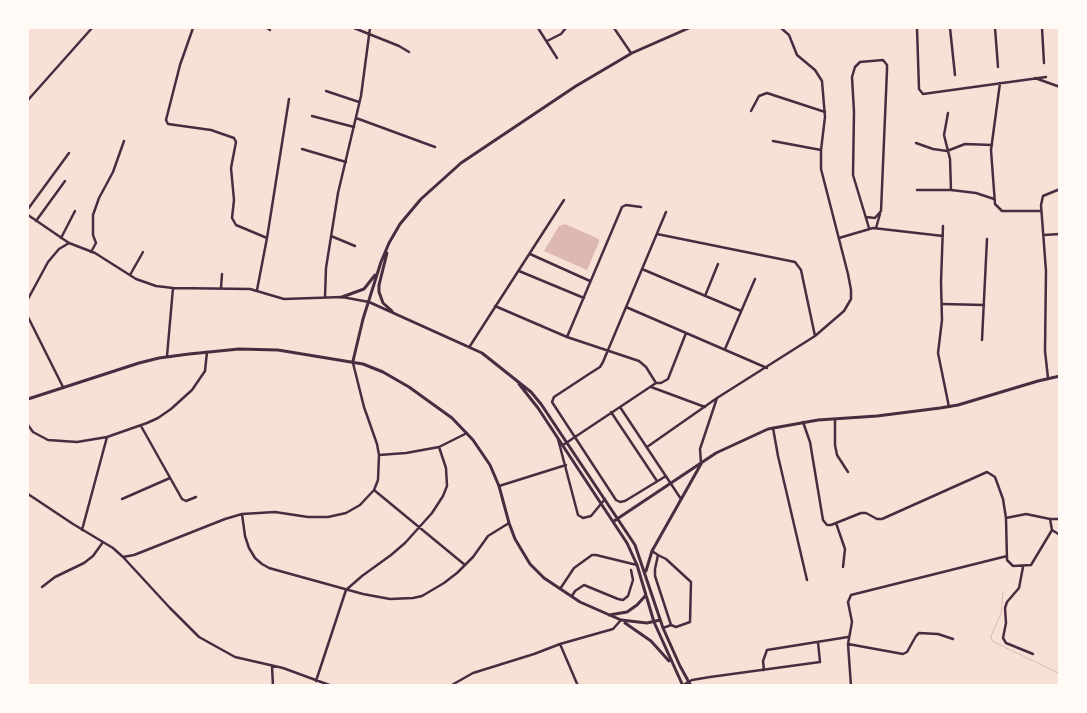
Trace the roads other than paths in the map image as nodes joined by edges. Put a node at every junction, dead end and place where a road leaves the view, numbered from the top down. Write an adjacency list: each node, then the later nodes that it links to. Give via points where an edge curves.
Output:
1 (92, 28): 28 (street)
2 (193, 28): 70 (street, via 166,120 168,124 211,130 234,138 232,218 236,225)
3 (354, 28): 14 (street)
4 (370, 28): 14 (street)
5 (538, 28): 15 (street)
6 (566, 28): 15 (street)
7 (614, 28): 17 (street)
8 (689, 28): 17 (main road)
9 (781, 28): 31 (street, via 789,36 797,55 822,81)
10 (917, 28): 24 (street, via 920,92 927,95)
11 (950, 28): 21 (street)
12 (995, 28): 20 (street)
13 (1042, 28): 19 (street)
14 (369, 35): 16 (street); 29 (street)
15 (547, 41): 18 (street)
16 (409, 52)
17 (632, 53): 74 (main road, via 576,86 461,163 420,199)
18 (558, 58)
19 (1044, 63)
20 (998, 67)
21 (955, 75)
22 (1046, 77): 23 (street)
23 (1034, 78): 24 (street); 25 (street)
24 (1000, 83): 39 (street)
25 (1060, 87)
26 (326, 91): 29 (street)
27 (289, 99): 70 (street)
28 (28, 100)
29 (359, 102): 34 (street)
30 (751, 111): 31 (street, via 759,96 767,93)
31 (825, 112): 42 (street)
32 (948, 113): 43 (street, via 944,136)
33 (312, 116): 35 (street)
34 (356, 118): 35 (street); 40 (street)
35 (354, 127): 45 (street)
36 (124, 141): 76 (street, via 93,215 96,243)
37 (773, 141): 42 (street)
38 (916, 143): 43 (street)
39 (992, 145): 43 (street, via 965,144); 51 (street)
40 (434, 147)
41 (302, 149): 45 (street)
42 (820, 150): 71 (street, via 821,169)
43 (947, 151): 49 (street)
44 (69, 153): 53 (street)
45 (346, 162): 66 (street)
46 (65, 180): 60 (street)
47 (1060, 189): 56 (street, via 1043,196)
48 (917, 190): 49 (street)
49 (951, 190): 51 (street, via 976,193)
50 (564, 200): 78 (street)
51 (994, 200): 56 (street, via 1002,211)
52 (641, 207): 86 (street, via 622,207)
53 (28, 209)
54 (882, 210): 59 (street, via 875,218); 59 (street, via 887,70 886,62 880,60 860,62 852,77 853,175); 63 (street)
55 (75, 211): 69 (street)
56 (1041, 211): 68 (street)
57 (666, 212): 64 (street)
58 (28, 215): 60 (street)
59 (866, 217): 62 (street)
60 (36, 221): 69 (street)
61 (943, 226): 67 (street)
62 (869, 228): 63 (street); 71 (street)
63 (876, 228): 67 (street)
64 (656, 234): 80 (street); 104 (street, via 795,262 801,270)
65 (1060, 234): 68 (street)
66 (331, 236): 75 (street); 91 (street)
67 (943, 236): 96 (street)
68 (1044, 236): 116 (street)
69 (61, 238): 73 (street)
70 (267, 238): 89 (street)
71 (839, 238): 104 (street, via 851,299 840,316)
72 (987, 239): 97 (street)
73 (69, 242): 76 (street); 94 (street, via 48,262)
74 (389, 244): 81 (main road); 101 (main road, via 379,292 383,303)
75 (356, 246)
76 (91, 252): 84 (street)
77 (143, 252): 84 (street)
78 (530, 254): 82 (street); 86 (street)
79 (718, 264): 90 (street)
80 (642, 269): 90 (street); 99 (street)
81 (378, 270): 92 (main road, via 364,289); 95 (main road)
82 (519, 271): 93 (street); 98 (street)
83 (222, 274): 88 (street)
84 (130, 275): 87 (street, via 156,286)
85 (755, 279): 100 (street)
86 (591, 281): 93 (street)
87 (172, 288): 88 (street); 111 (street)
88 (220, 288): 89 (street)
89 (256, 290): 91 (street, via 284,299)
90 (705, 296): 100 (street)
91 (325, 297): 92 (street)
92 (342, 297): 95 (street)
93 (584, 298): 105 (street)
94 (28, 299)
95 (369, 302): 101 (main road); 112 (main road)
96 (943, 304): 97 (street); 124 (street, via 938,353)
97 (984, 305): 106 (street)
98 (495, 306): 105 (street); 107 (street)
99 (626, 306): 103 (street); 110 (street)
100 (741, 311): 108 (street)
101 (396, 315): 107 (main road)
102 (28, 317): 118 (street)
103 (686, 333): 108 (street); 117 (street, via 668,379)
104 (815, 336): 113 (street)
105 (567, 337): 110 (street)
106 (982, 340)
107 (470, 346): 114 (main road)
108 (725, 349): 113 (street)
109 (207, 352): 111 (main road); 112 (main road, via 278,350); 129 (street, via 205,370 192,390 171,409)
110 (607, 352): 117 (street, via 643,364); 132 (street, via 600,366 553,399 553,406)
111 (167, 356): 118 (main road)
112 (353, 361): 131 (main road, via 410,387 452,418); 139 (street)
113 (767, 368): 120 (street)
114 (511, 374): 133 (main road); 135 (main road, via 541,404)
115 (1060, 376): 116 (main road)
116 (1048, 378): 124 (main road)
117 (656, 383): 119 (street)
118 (64, 387): 121 (main road)
119 (651, 387): 122 (street); 123 (street)
120 (717, 398): 123 (street); 140 (street, via 700,449)
121 (28, 399)
122 (620, 406): 125 (street); 138 (street)
123 (705, 407): 138 (street)
124 (950, 407): 126 (main road)
125 (611, 412): 132 (street); 145 (street)
126 (835, 418): 127 (main road); 142 (street, via 836,450)
127 (803, 422): 130 (main road); 162 (street, via 810,442 824,522 828,525)
128 (28, 425): 134 (street, via 33,432 48,440 77,442)
129 (141, 426): 134 (street); 144 (street)
130 (773, 428): 140 (main road, via 729,446); 178 (street)
131 (466, 433): 137 (street); 147 (main road, via 490,464)
132 (574, 436): 135 (street); 145 (street, via 616,500 624,501)
133 (558, 437): 136 (main road); 141 (street)
134 (106, 438): 164 (street)
135 (566, 442): 136 (street); 152 (main road)
136 (562, 445): 154 (main road)
137 (439, 447): 139 (street); 163 (street, via 446,468 447,486 432,513)
138 (647, 447): 143 (street)
139 (379, 455): 148 (street, via 378,480)
140 (701, 463): 146 (main road); 153 (main road)
141 (566, 465): 147 (street); 154 (street, via 580,517 591,516)
142 (848, 472)
143 (666, 476): 145 (street); 146 (street)
144 (170, 478): 150 (street, via 182,499 186,501); 151 (street)
145 (657, 481)
146 (670, 482): 153 (street); 156 (main road)
147 (499, 486): 161 (main road)
148 (374, 490): 155 (street, via 360,505 337,516 275,512); 163 (street)
149 (28, 494): 164 (street)
150 (196, 497)
151 (122, 498)
152 (605, 499): 154 (street); 156 (main road)
153 (680, 499): 168 (main road)
154 (601, 502): 160 (main road)
155 (242, 514): 171 (street); 180 (street, via 249,548 262,564)
156 (618, 518): 160 (main road); 177 (main road, via 635,545)
157 (1006, 518): 158 (street, via 1026,514); 162 (street, via 997,482 987,472 882,519 861,513); 170 (street)
158 (1050, 519): 159 (street); 165 (street)
159 (1060, 519)
160 (614, 522): 173 (main road)
161 (509, 523): 172 (street, via 488,536); 181 (main road, via 530,564)
162 (836, 523): 174 (street, via 845,549)
163 (419, 527): 172 (street); 180 (street, via 405,543)
164 (82, 530): 167 (street)
165 (1052, 530): 166 (street); 175 (street, via 1035,562)
166 (1060, 535)
167 (103, 542): 171 (street); 179 (street, via 94,556 55,577)
168 (652, 551): 169 (street); 177 (main road)
169 (658, 555): 188 (street, via 655,576); 188 (street, via 691,582 690,622 676,627)
170 (1007, 556): 175 (street, via 1013,566); 190 (street, via 851,595 848,602 852,622)
171 (123, 557): 196 (street, via 199,637 235,657)
172 (466, 565): 180 (street, via 444,583 413,598 380,598)
173 (637, 565): 181 (street, via 592,555 574,568); 182 (main road)
174 (843, 567)
175 (1023, 567): 195 (street, via 1019,588 1005,608 1003,638 1006,643)
176 (631, 570): 183 (street, via 633,580 628,596 623,600 584,585 575,591)
177 (646, 576): 186 (main road)
178 (807, 580)
179 (42, 588)
180 (346, 590): 199 (street)
181 (560, 590): 183 (main road)
182 (646, 595): 184 (main road, via 627,612); 187 (main road)
183 (572, 598): 184 (main road)
184 (608, 616): 185 (main road)
185 (621, 620): 187 (main road); 193 (street, via 613,629); 198 (main road, via 662,651)
186 (660, 620): 187 (main road); 189 (main road)
187 (654, 622): 198 (main road)
188 (672, 624): 189 (street)
189 (663, 628): 200 (main road)
190 (848, 636): 192 (street); 194 (street)
191 (953, 639): 194 (street, via 919,633 902,654)
192 (818, 642): 197 (street, via 767,650); 197 (street, via 820,662)
193 (560, 644): 204 (street, via 473,673); 205 (street)
194 (848, 644): 206 (street)
195 (1033, 654)
196 (272, 666): 199 (street); 202 (street)
197 (764, 670): 200 (street, via 710,677)
198 (676, 672): 201 (main road)
199 (318, 683): 203 (street)
200 (690, 684): 201 (street)
201 (683, 685)
202 (273, 686)
203 (332, 686)
204 (450, 686)
205 (578, 686)
206 (852, 686)

